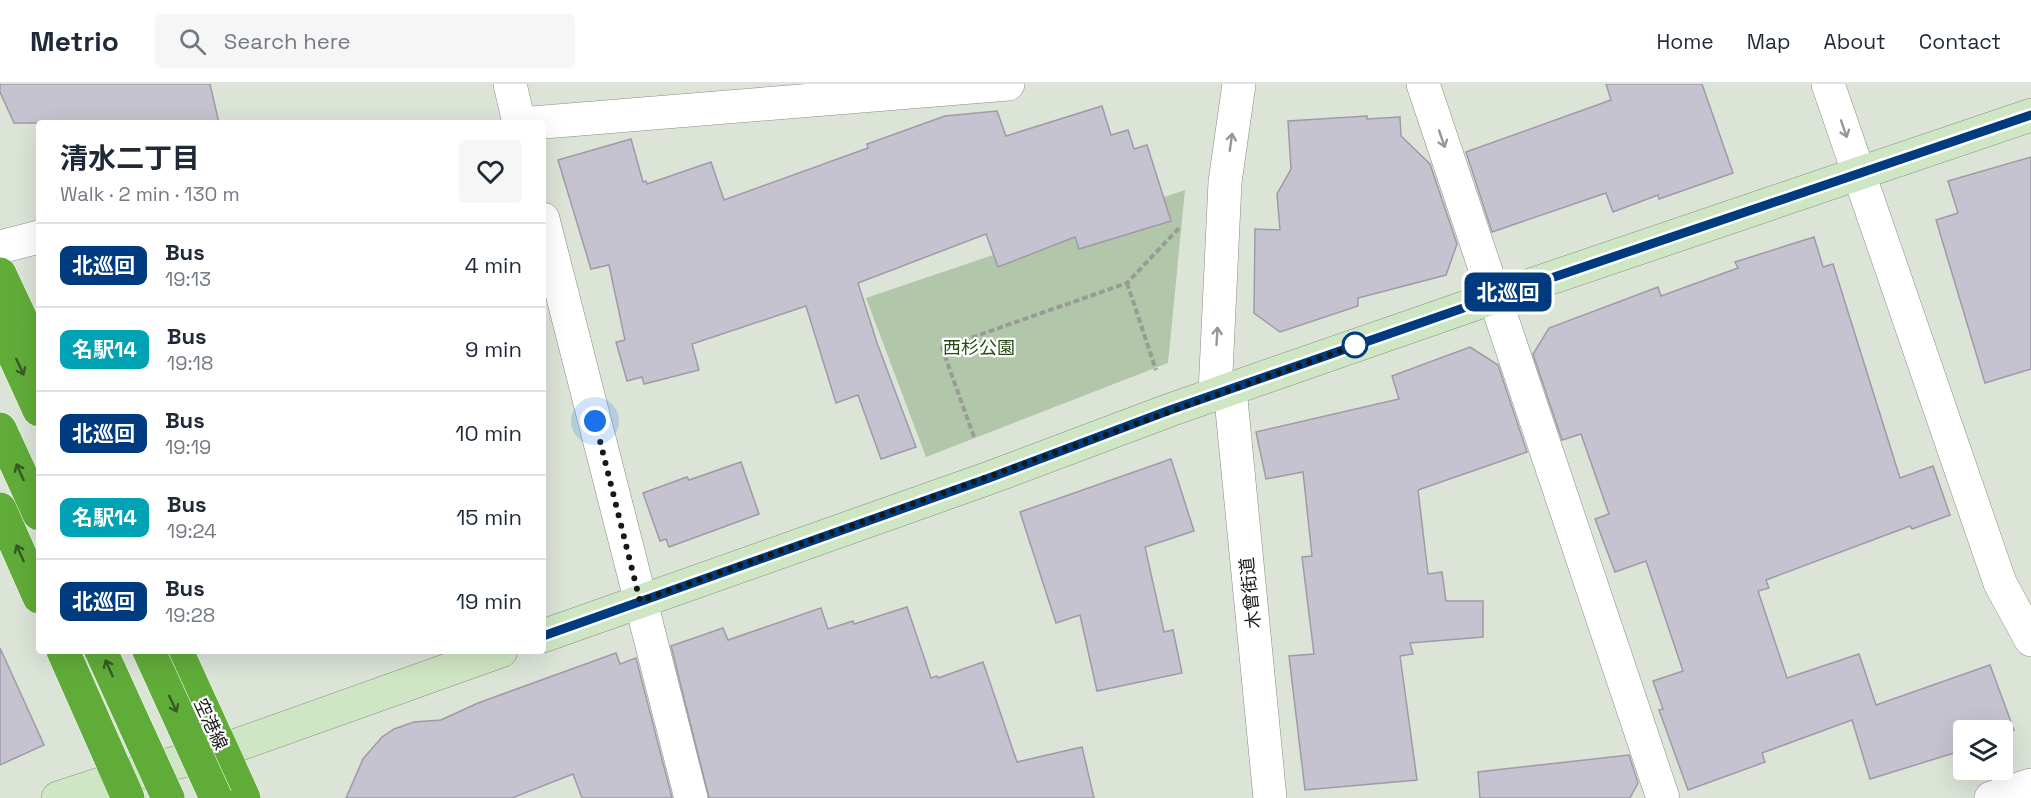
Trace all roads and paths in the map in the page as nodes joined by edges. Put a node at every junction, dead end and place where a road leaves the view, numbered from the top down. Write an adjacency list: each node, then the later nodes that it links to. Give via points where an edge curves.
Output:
1 (510, 84): 7 (street)
2 (1008, 84): 8 (street)
3 (1239, 84): 10 (street, 木曾街道, one-way to 3)
4 (1423, 84): 16 (street, one-way to 16)
5 (1828, 84): 9 (street, one-way to 9)
6 (2031, 115): 9 (street)
7 (518, 120)
8 (546, 122)
9 (1859, 174): 16 (street); 29 (street, via 2000,583)
10 (1225, 182): 15 (path); 19 (street, 木曾街道, one-way to 10)
11 (546, 231): 27 (street)
12 (36, 238): 13 (street)
13 (0, 247)
14 (0, 274): 18 (highway)
15 (1127, 282): 21 (path); 23 (path, via 942,348)
16 (1495, 297): 19 (street); 44 (street)
17 (0, 325): 20 (highway, one-way to 20)
18 (36, 351)
19 (1222, 392): 21 (street); 43 (street, 木曾街道)
20 (36, 403)
21 (1170, 410): 23 (street)
22 (0, 429): 24 (highway, one-way to 22)
23 (989, 478): 27 (street)
24 (36, 507)
25 (0, 509): 26 (highway, one-way to 25)
26 (36, 590)
27 (640, 601): 28 (street); 42 (street)
28 (546, 635)
29 (2031, 640)
30 (64, 654): 37 (highway)
31 (102, 654): 39 (highway, one-way to 31, bridge)
32 (150, 654): 40 (highway, one-way to 40, bridge)
33 (178, 654): 35 (highway, 空港線)
34 (493, 654): 35 (street)
35 (223, 750): 37 (street); 41 (highway, 空港線)
36 (2031, 785): 45 (street)
37 (123, 788): 38 (street)
38 (58, 798)
39 (168, 798)
40 (216, 798)
41 (244, 798)
42 (692, 798)
43 (1270, 798)
44 (1663, 798)
45 (1991, 798)

